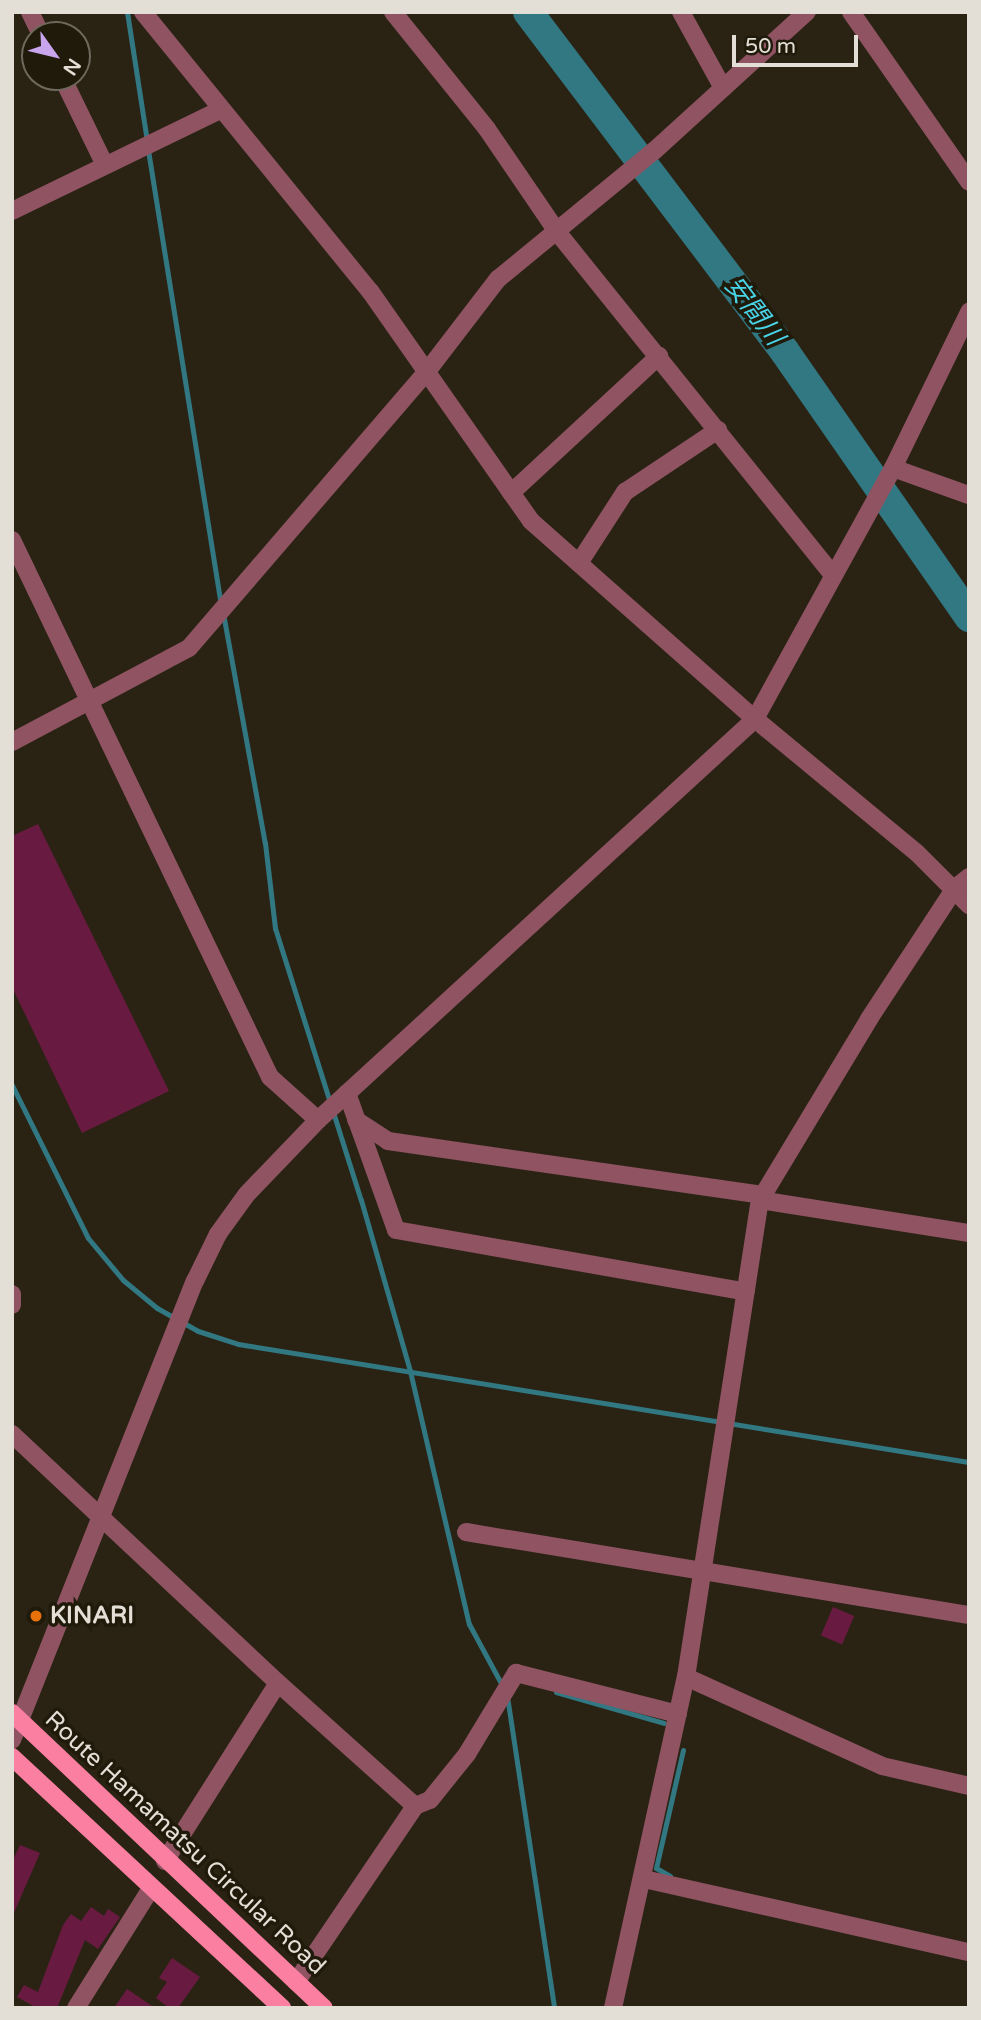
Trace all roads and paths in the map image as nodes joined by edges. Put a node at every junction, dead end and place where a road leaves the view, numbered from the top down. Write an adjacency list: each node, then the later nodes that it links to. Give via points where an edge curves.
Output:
1 (143, 12): 8 (street)
2 (393, 12): 12 (street, via 487,129)
3 (681, 12): 6 (street)
4 (807, 12): 6 (street)
5 (851, 12): 10 (street)
6 (723, 88): 12 (street)
7 (69, 91): 9 (street)
8 (220, 110): 9 (street); 15 (street, via 370,290)
9 (105, 165): 11 (street)
10 (969, 182)
11 (12, 211)
12 (558, 233): 14 (street); 15 (street, via 498,279)
13 (969, 312): 17 (street)
14 (659, 356): 16 (street); 18 (street)
15 (425, 374): 18 (street); 23 (street, via 189,648)
16 (718, 430): 21 (street, via 625,492); 22 (street)
17 (893, 468): 19 (street); 22 (street)
18 (511, 493): 21 (street, via 531,520)
19 (969, 495)
20 (12, 540): 23 (street)
21 (579, 563): 24 (street)
22 (831, 573): 24 (street)
23 (91, 698): 25 (street, via 82,709); 29 (street, via 91,712 270,1077)
24 (755, 719): 26 (street); 28 (street)
25 (12, 742)
26 (964, 887): 27 (street); 31 (street)
27 (969, 905)
28 (343, 1096): 29 (street); 30 (street)
29 (320, 1117): 37 (street, via 247,1194 218,1234)
30 (356, 1120): 31 (street, via 388,1141); 33 (street, via 396,1230)
31 (762, 1198): 32 (street); 33 (street)
32 (969, 1233)
33 (746, 1292): 39 (street)
34 (12, 1294): 35 (street)
35 (12, 1305)
36 (12, 1434): 37 (street)
37 (102, 1520): 42 (street); 44 (street)
38 (466, 1532): 39 (street)
39 (705, 1572): 40 (street); 41 (street)
40 (969, 1615)
41 (686, 1676): 43 (street); 47 (street, via 882,1766)
42 (278, 1683): 48 (street); 49 (street)
43 (678, 1714): 48 (street, via 516,1673 467,1754 430,1800); 50 (street)
44 (16, 1717): 45 (street); 49 (main road, Route Hamamatsu Circular Road)
45 (12, 1740)
46 (12, 1757): 51 (main road)
47 (969, 1786)
48 (415, 1806): 53 (street)
49 (165, 1861): 53 (main road, Route Hamamatsu Circular Road)
50 (644, 1879): 52 (street); 57 (street)
51 (150, 1890): 54 (street); 55 (main road)
52 (969, 1952)
53 (296, 1982): 56 (main road, Route Hamamatsu Circular Road)
54 (76, 2008)
55 (281, 2008)
56 (324, 2008)
57 (613, 2008)

